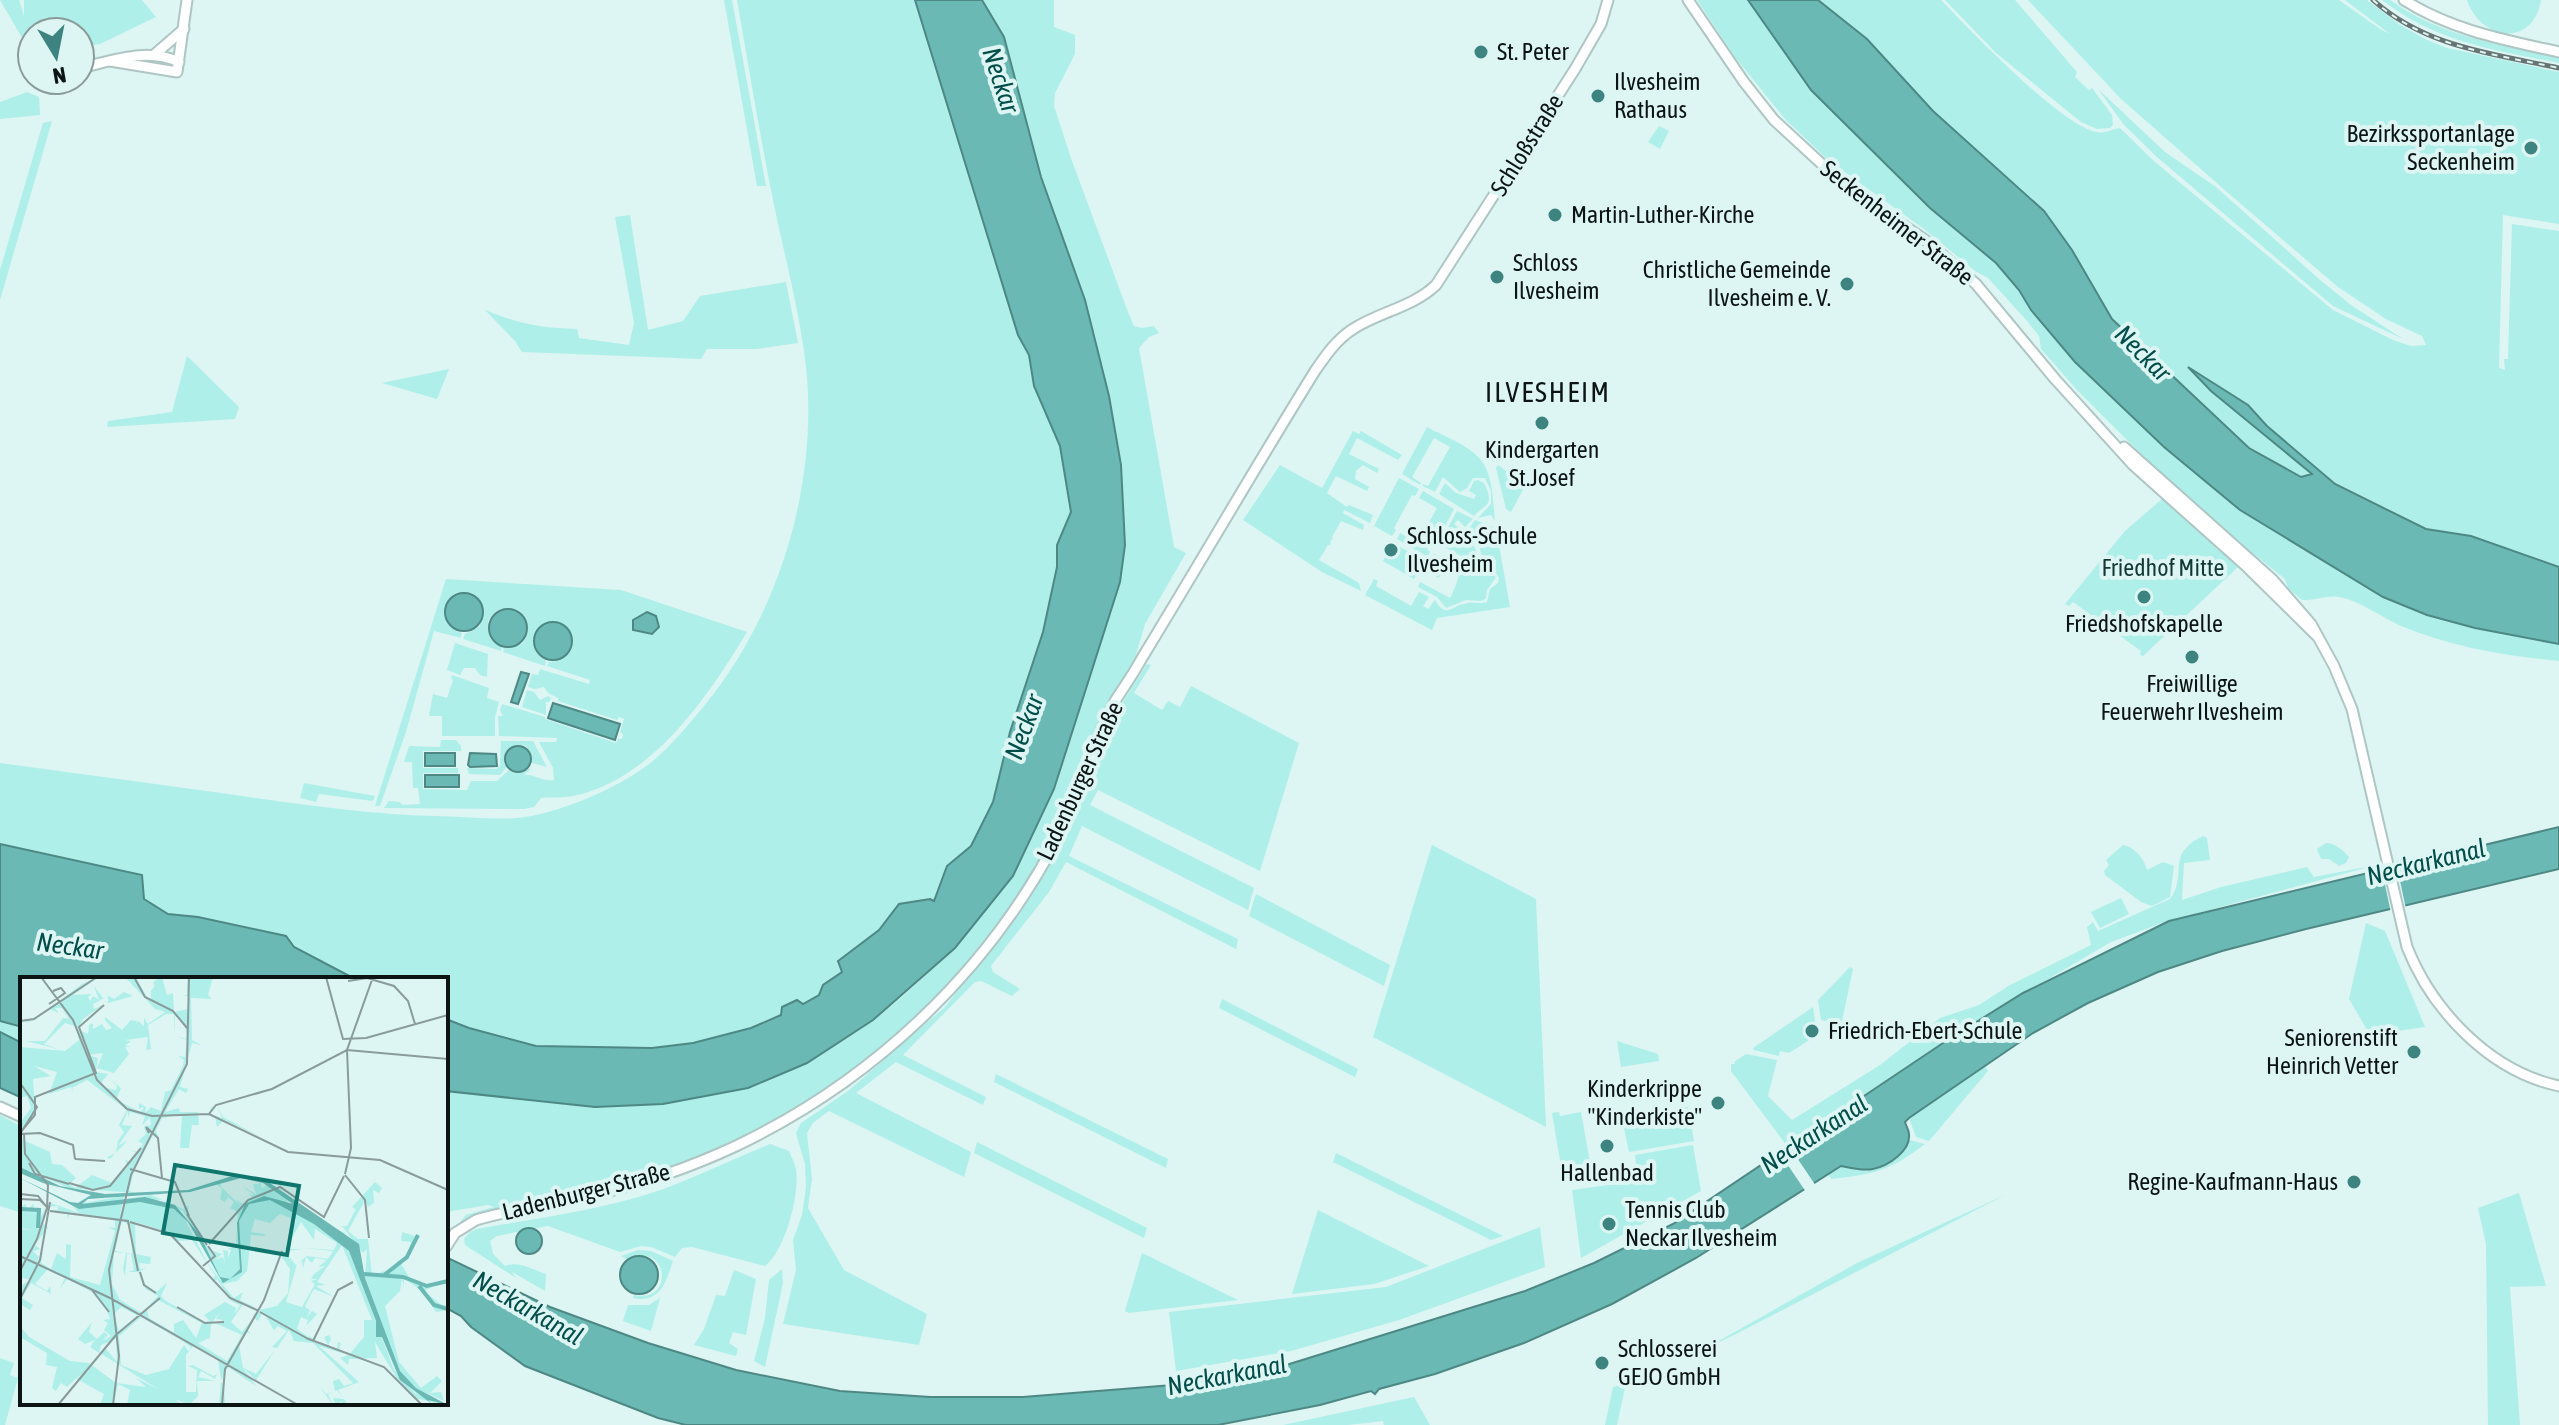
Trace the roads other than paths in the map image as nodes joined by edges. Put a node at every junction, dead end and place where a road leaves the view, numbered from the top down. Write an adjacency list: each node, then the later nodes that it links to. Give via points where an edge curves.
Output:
1 (187, 0): 5 (main road)
2 (1608, 0): 11 (main road, Schloßstraße, via 1601,24 1575,69)
3 (1688, 0): 12 (main road, Seckenheimer Straße, via 1774,120 1825,167 1976,284 2114,441 2272,579 2303,614 2352,709 2416,969 2458,1027 2510,1066)
4 (2404, 0): 6 (main road, via 2459,27)
5 (184, 29): 7 (main road); 10 (main road)
6 (2559, 52)
7 (154, 55): 8 (main road); 10 (main road)
8 (110, 61): 9 (main road); 10 (main road)
9 (96, 64)
10 (178, 67)
11 (1436, 285): 15 (main road, Ladenburger Straße, via 1352,330 1329,350 1117,698 1035,878 970,968 926,1016 828,1094 734,1147 643,1182 476,1220)
12 (2559, 1086)
13 (0, 1107): 14 (main road)
14 (20, 1116)
15 (449, 1242)

